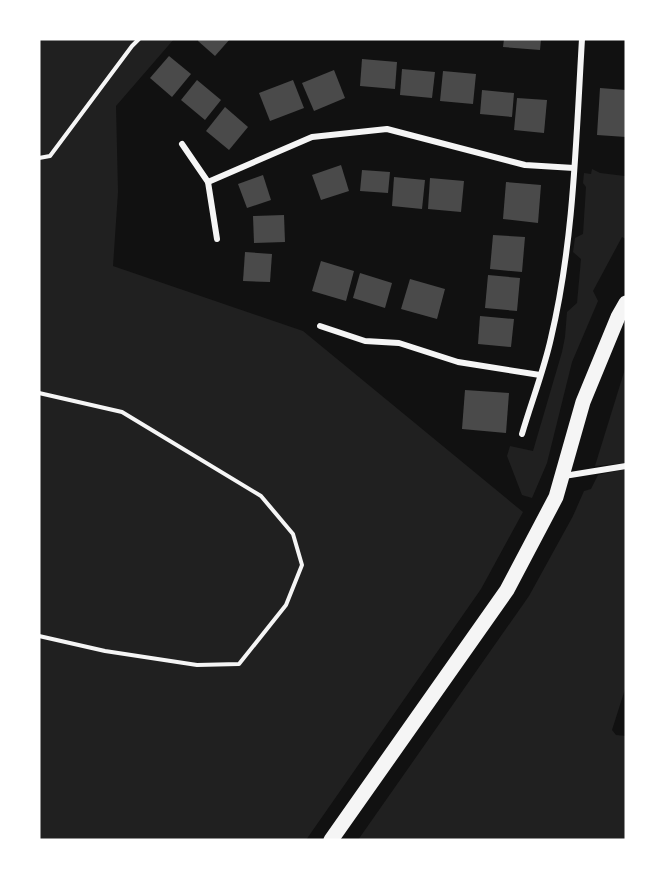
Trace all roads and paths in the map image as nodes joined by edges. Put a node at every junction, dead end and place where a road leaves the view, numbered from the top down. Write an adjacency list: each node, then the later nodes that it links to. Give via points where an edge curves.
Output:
1 (139, 39): 4 (path, via 50,156)
2 (582, 39): 5 (street)
3 (182, 144): 6 (street)
4 (39, 158)
5 (574, 168): 6 (street, via 525,165 387,129 312,137); 10 (street, via 566,254 551,339)
6 (208, 182): 7 (street)
7 (217, 239)
8 (626, 303): 14 (main road, via 583,402)
9 (320, 326): 10 (street, via 365,341 399,343 458,362)
10 (540, 375): 12 (street)
11 (39, 393): 15 (path, via 122,412 261,496 293,534 302,565 286,604 239,664 197,665)
12 (522, 434)
13 (626, 466): 14 (street)
14 (561, 477): 16 (main road, via 556,497 507,590)
15 (39, 636)
16 (331, 840)

